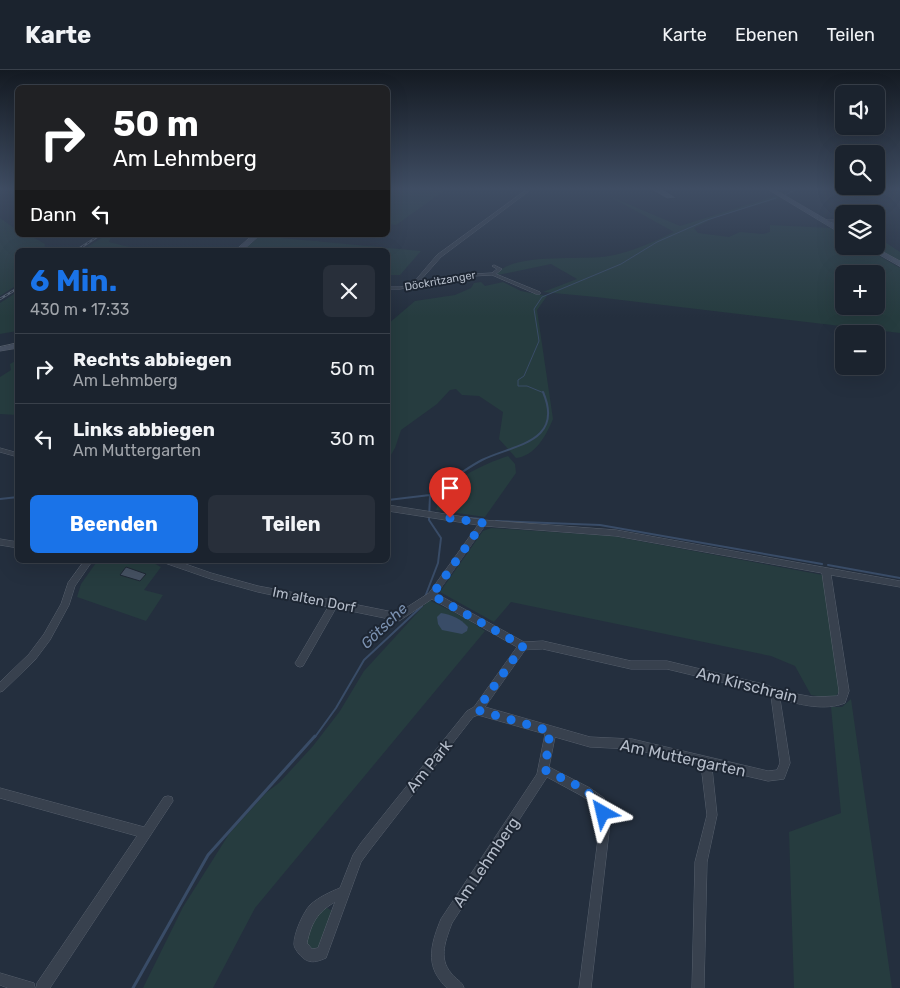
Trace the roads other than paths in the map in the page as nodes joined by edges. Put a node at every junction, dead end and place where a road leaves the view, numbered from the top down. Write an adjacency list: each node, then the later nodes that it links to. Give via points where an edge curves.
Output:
1 (473, 231): 8 (street, via 439,256)
2 (255, 237): 3 (main road)
3 (241, 248)
4 (884, 255): 5 (main road)
5 (900, 264)
6 (494, 266): 7 (street, Döckritzanger, via 500,269)
7 (493, 274): 8 (street, Döckritzanger); 10 (street, Döckritzanger)
8 (417, 285): 9 (street, Döckritzanger)
9 (390, 288)
10 (538, 293)
11 (15, 346): 12 (main road)
12 (0, 348)
13 (0, 450): 14 (street)
14 (15, 454)
15 (390, 508): 16 (street)
16 (483, 523): 21 (street, via 616,533); 23 (street, Im alten Dorf)
17 (0, 542): 18 (street)
18 (15, 544)
19 (87, 563): 27 (street, via 71,585 65,605 47,637 32,657)
20 (174, 563): 24 (street, Im alten Dorf, via 258,589)
21 (826, 570): 22 (street); 28 (street, Am Kirschrain, via 844,691 842,700 831,703)
22 (900, 584)
23 (432, 595): 24 (street, Im alten Dorf, via 400,617); 25 (street)
24 (335, 603): 26 (street)
25 (523, 646): 28 (street, Am Kirschrain, via 543,645 630,664 667,665); 29 (street, Am Park)
26 (300, 663)
27 (0, 688)
28 (775, 694): 31 (street, Am Muttergarten, via 785,763 780,775 768,776)
29 (477, 710): 30 (street, Am Muttergarten); 36 (street, Am Park, via 470,714 364,847)
30 (550, 731): 31 (street, Am Muttergarten, via 590,742 632,744); 32 (street, Am Lehmberg)
31 (706, 761): 42 (street, via 712,815 700,862)
32 (545, 770): 40 (street, Am Lehmberg, via 447,919 438,945 436,964 446,980); 41 (street, via 600,802 605,823)
33 (0, 793): 35 (street)
34 (168, 801): 35 (street)
35 (146, 833): 39 (street)
36 (345, 892): 36 (street, Am Park, via 322,954 309,956 300,945 305,920 314,908)
37 (0, 979): 38 (street)
38 (29, 988)
39 (42, 988)
40 (458, 988)
41 (585, 988)
42 (698, 988)

